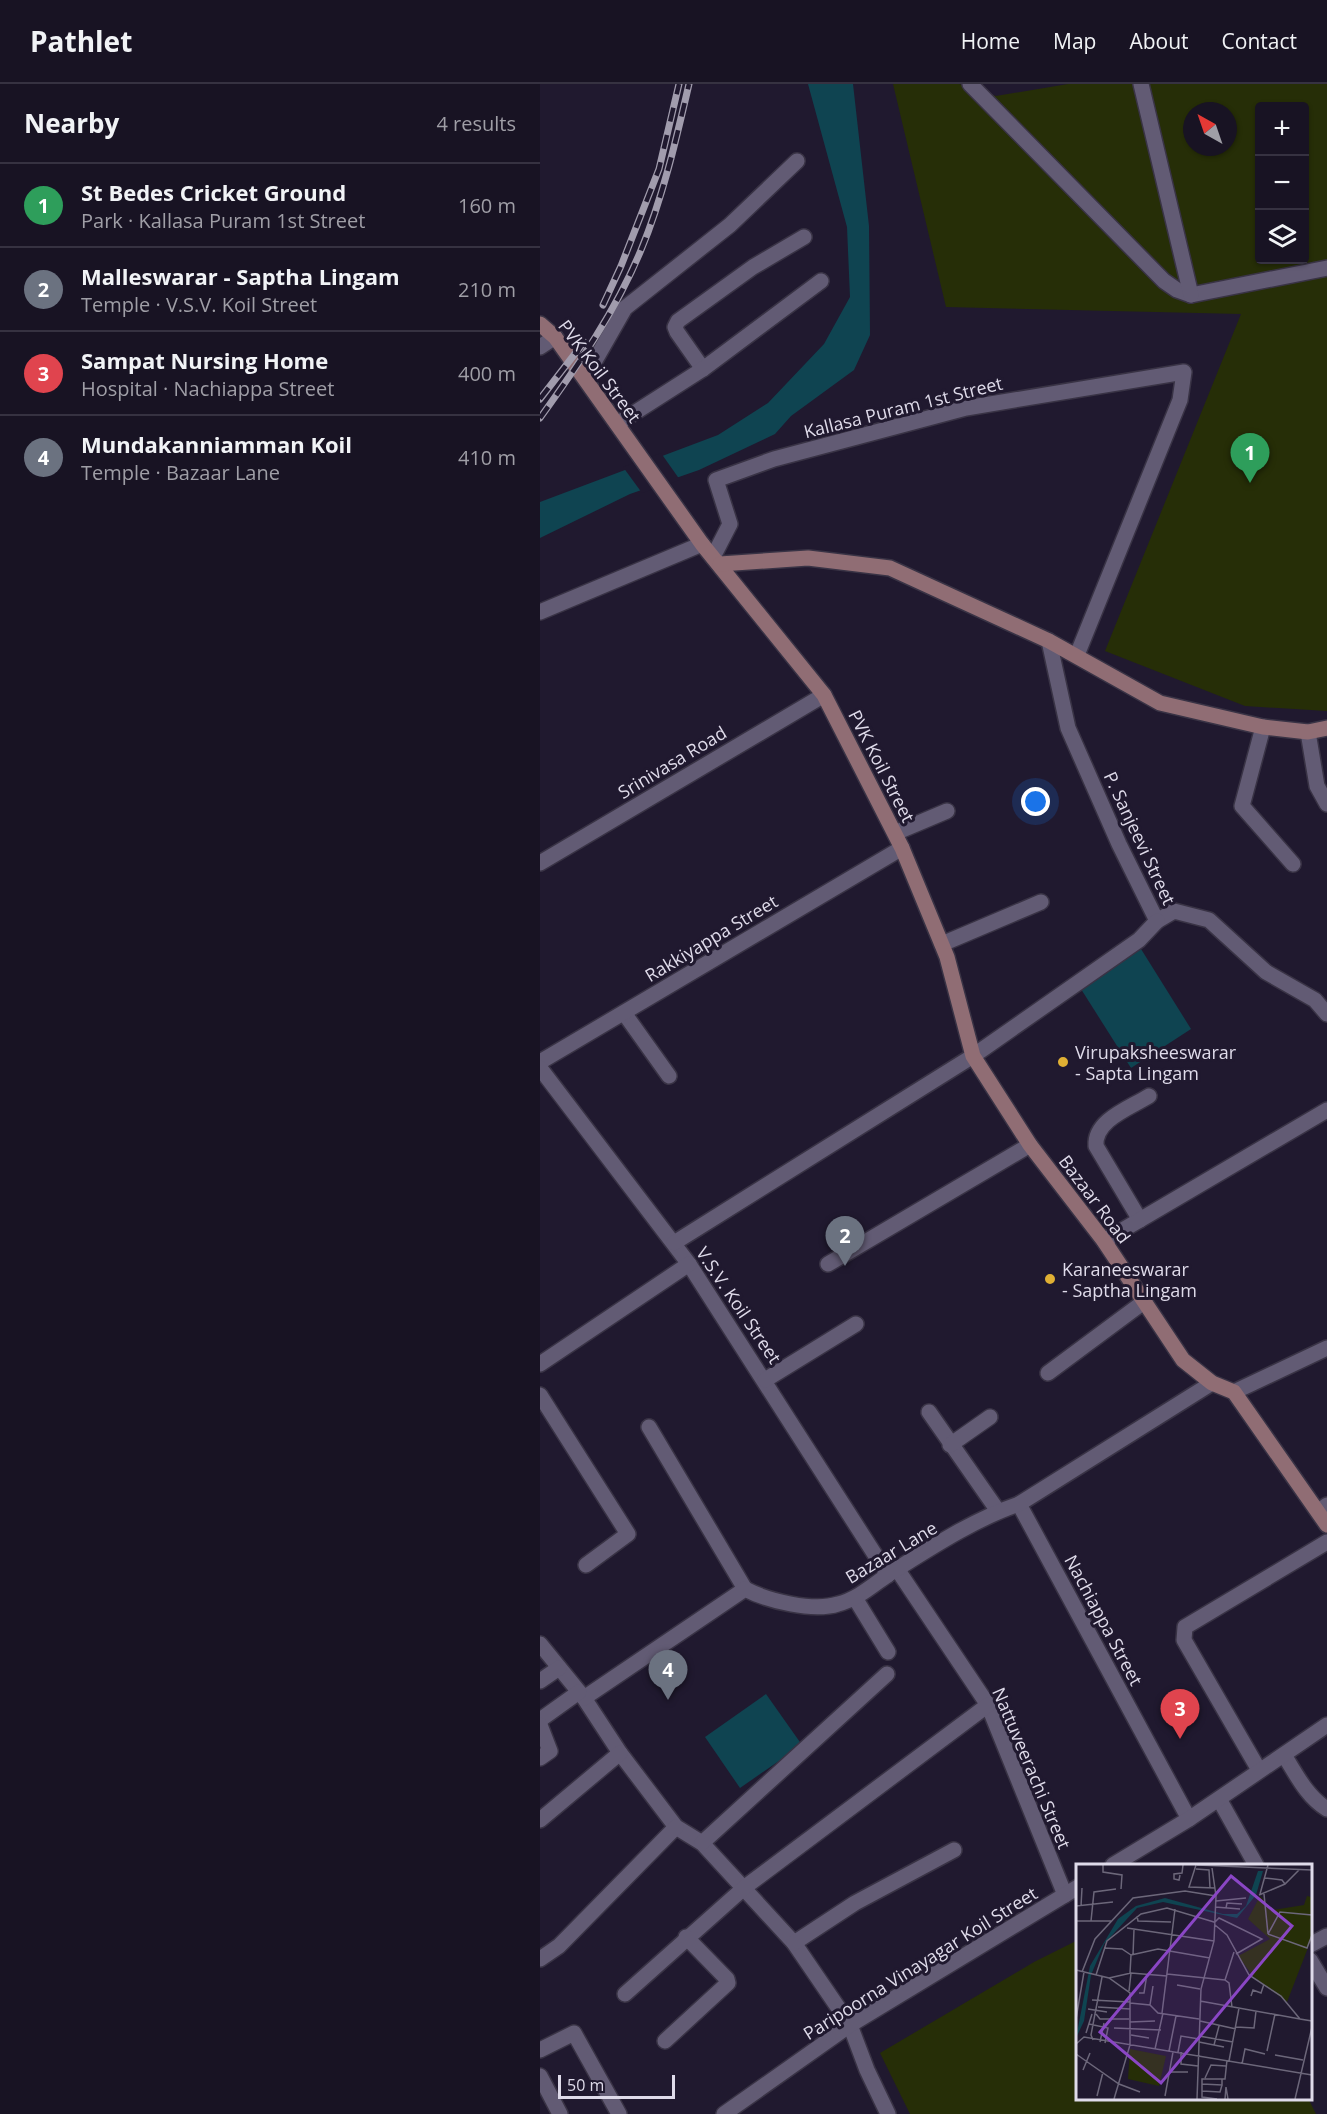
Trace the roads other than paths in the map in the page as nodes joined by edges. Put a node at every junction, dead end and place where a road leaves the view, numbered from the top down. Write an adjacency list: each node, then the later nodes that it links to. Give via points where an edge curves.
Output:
1 (970, 84): 7 (street, via 1164,281)
2 (1141, 84): 7 (street)
3 (797, 161): 12 (street, via 730,225 625,308)
4 (804, 237): 11 (street, via 753,267 678,321 677,333)
5 (1327, 268): 7 (street)
6 (821, 281): 11 (street)
7 (1191, 295)
8 (540, 324): 9 (street, PVK Koil Street)
9 (555, 337): 10 (street); 12 (street, PVK Koil Street)
10 (540, 347)
11 (703, 369): 13 (street)
12 (585, 378): 13 (street, PVK Koil Street)
13 (617, 424): 14 (street, PVK Koil Street)
14 (702, 544): 15 (street, PVK Koil Street); 16 (street)
15 (717, 561): 17 (street, via 808,558 890,568); 18 (street, Kallasa Puram 1st Street, via 730,524 717,480 774,459 966,408 1184,372 1180,400); 19 (street, PVK Koil Street)
16 (540, 612)
17 (1049, 641): 18 (street); 30 (street, P. Sanjeevi Street, via 1068,728)
18 (1077, 655): 20 (street, via 1160,703)
19 (824, 695): 25 (street, PVK Koil Street); 27 (street, Srinivasa Road)
20 (1263, 727): 22 (street); 28 (street, via 1242,806)
21 (1327, 728): 22 (street)
22 (1308, 732): 23 (street, via 1317,786)
23 (1327, 804)
24 (947, 811): 25 (street)
25 (895, 833): 26 (street, PVK Koil Street)
26 (902, 848): 31 (street, PVK Koil Street); 32 (street, Rakkiyappa Street)
27 (540, 863)
28 (1293, 864)
29 (1041, 902): 31 (street)
30 (1157, 921): 33 (street, P. Sanjeevi Street, via 1174,911 1209,920 1266,972 1315,1000); 34 (street, via 1139,940)
31 (942, 944): 34 (street, PVK Koil Street)
32 (624, 1013): 35 (street, Rakkiyappa Street); 37 (street)
33 (1327, 1014)
34 (973, 1056): 40 (street, Bazaar Road); 43 (street)
35 (540, 1062)
36 (540, 1068): 43 (street, V.S.V. Koil Street)
37 (669, 1076)
38 (1149, 1096): 41 (street, via 1101,1125 1096,1138 1096,1146)
39 (1327, 1110): 41 (street)
40 (1030, 1145): 42 (street, Bazaar Road); 45 (street)
41 (1140, 1220): 42 (street)
42 (1104, 1241): 46 (street, Bazaar Road)
43 (674, 1243): 44 (street, V.S.V. Koil Street)
44 (689, 1264): 49 (street); 51 (street, V.S.V. Koil Street)
45 (828, 1264)
46 (1145, 1301): 50 (street); 52 (street, Bazaar Road, via 1183,1360)
47 (856, 1324): 51 (street)
48 (1327, 1348): 53 (street)
49 (540, 1364)
50 (1048, 1373)
51 (765, 1380): 65 (street, V.S.V. Koil Street)
52 (1212, 1383): 53 (street, Bazaar Road); 59 (street, Bazaar Lane)
53 (1234, 1392): 60 (street)
54 (540, 1395): 64 (street, via 628,1534)
55 (929, 1412): 58 (street)
56 (990, 1417): 58 (street)
57 (649, 1427): 66 (street)
58 (950, 1445): 61 (street)
59 (1019, 1504): 61 (street, Bazaar Lane); 84 (street, Nachiappa Street)
60 (1323, 1508): 62 (street)
61 (998, 1511): 65 (street, Bazaar Lane)
62 (1327, 1525)
63 (1327, 1542): 81 (street, via 1185,1627 1184,1640)
64 (586, 1565)
65 (893, 1572): 67 (street, Bazaar Lane); 74 (street, Nattuveerachi Street)
66 (745, 1589): 67 (street, Bazaar Lane, via 761,1598 820,1608); 73 (street)
67 (855, 1598): 69 (street)
68 (540, 1644): 70 (street)
69 (888, 1652)
70 (559, 1668): 72 (street); 73 (street)
71 (887, 1674): 87 (street)
72 (540, 1681)
73 (581, 1695): 75 (street); 78 (street)
74 (988, 1705): 91 (street); 93 (street, Nattuveerachi Street)
75 (540, 1720)
76 (540, 1725): 80 (street, via 549,1751)
77 (1327, 1725): 79 (street)
78 (620, 1753): 85 (street); 86 (street)
79 (1284, 1755): 81 (street); 83 (street, via 1304,1788)
80 (540, 1758)
81 (1259, 1770): 82 (street)
82 (1219, 1799): 84 (street); 90 (street)
83 (1327, 1809)
84 (1189, 1819): 89 (street)
85 (540, 1820)
86 (676, 1827): 87 (street); 98 (street, via 559,1946)
87 (702, 1843): 91 (street)
88 (954, 1850): 96 (street, via 855,1903)
89 (1115, 1864)
90 (1255, 1864)
91 (745, 1887): 95 (street); 96 (street)
92 (1076, 1888): 93 (street, Paripoorna Vinayagar Koil Street)
93 (1065, 1895): 102 (street, Paripoorna Vinayagar Koil Street)
94 (1327, 1936): 97 (street)
95 (686, 1937): 101 (street); 103 (street, via 728,1983)
96 (794, 1943): 102 (street)
97 (1312, 1944)
98 (540, 1959)
99 (1319, 1967): 100 (street)
100 (1327, 1988)
101 (625, 1994)
102 (850, 2025): 108 (street, Paripoorna Vinayagar Koil Street); 109 (street)
103 (665, 2041)
104 (540, 2050): 107 (street, via 574,2033)
105 (540, 2076): 106 (street)
106 (560, 2114)
107 (619, 2114)
108 (724, 2114)
109 (888, 2114)

